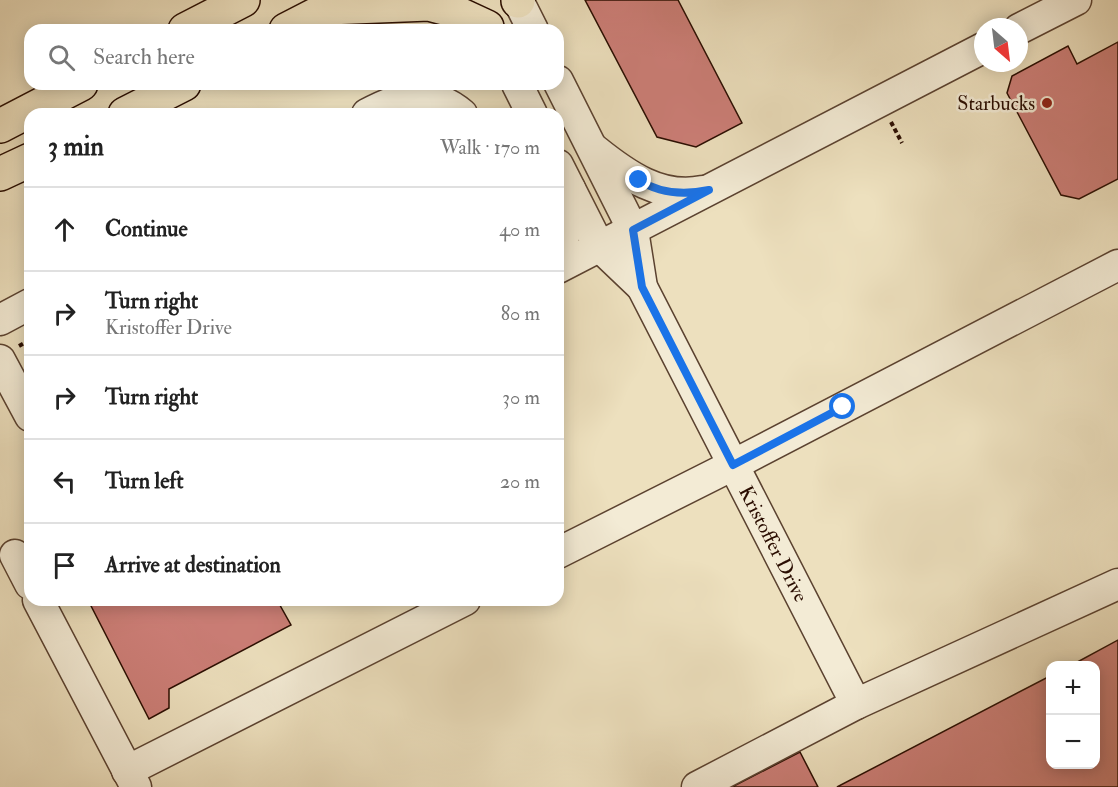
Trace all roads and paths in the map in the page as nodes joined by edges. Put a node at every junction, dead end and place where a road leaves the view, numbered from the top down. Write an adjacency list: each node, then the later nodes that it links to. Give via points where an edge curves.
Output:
1 (243, 0): 6 (main road)
2 (518, 0): 8 (street)
3 (1076, 0): 9 (street)
4 (336, 4): 5 (main road, via 429,4); 7 (main road)
5 (483, 19)
6 (197, 24)
7 (298, 24)
8 (529, 24)
9 (1028, 24)
10 (974, 53): 26 (street)
11 (69, 90): 15 (main road)
12 (172, 90): 16 (main road)
13 (520, 90): 19 (street)
14 (563, 90): 22 (street, Kristoffer Drive)
15 (35, 108)
16 (137, 108)
17 (378, 108): 18 (street, via 410,96 430,97)
18 (451, 108)
19 (529, 108)
20 (24, 114): 21 (main road)
21 (0, 126)
22 (591, 146): 26 (street, via 653,188 690,194); 27 (street, Kristoffer Drive)
23 (24, 163): 24 (main road)
24 (0, 174)
25 (564, 177): 28 (street); 29 (street, Kristoffer Drive)
26 (709, 190): 27 (street)
27 (633, 230): 29 (street); 32 (street, Kristoffer Drive)
28 (564, 234)
29 (599, 246): 30 (street); 32 (street, Kristoffer Drive)
30 (564, 265)
31 (1118, 265): 37 (street)
32 (642, 287): 37 (street, Kristoffer Drive)
33 (24, 307): 34 (street)
34 (0, 320)
35 (0, 360): 36 (street)
36 (24, 405)
37 (733, 465): 38 (street); 44 (street, Kristoffer Drive)
38 (564, 550)
39 (15, 554): 40 (street)
40 (24, 572)
41 (1118, 584): 44 (street)
42 (41, 606): 45 (street)
43 (454, 606): 45 (street)
44 (856, 704): 46 (street)
45 (132, 779)
46 (697, 787)

